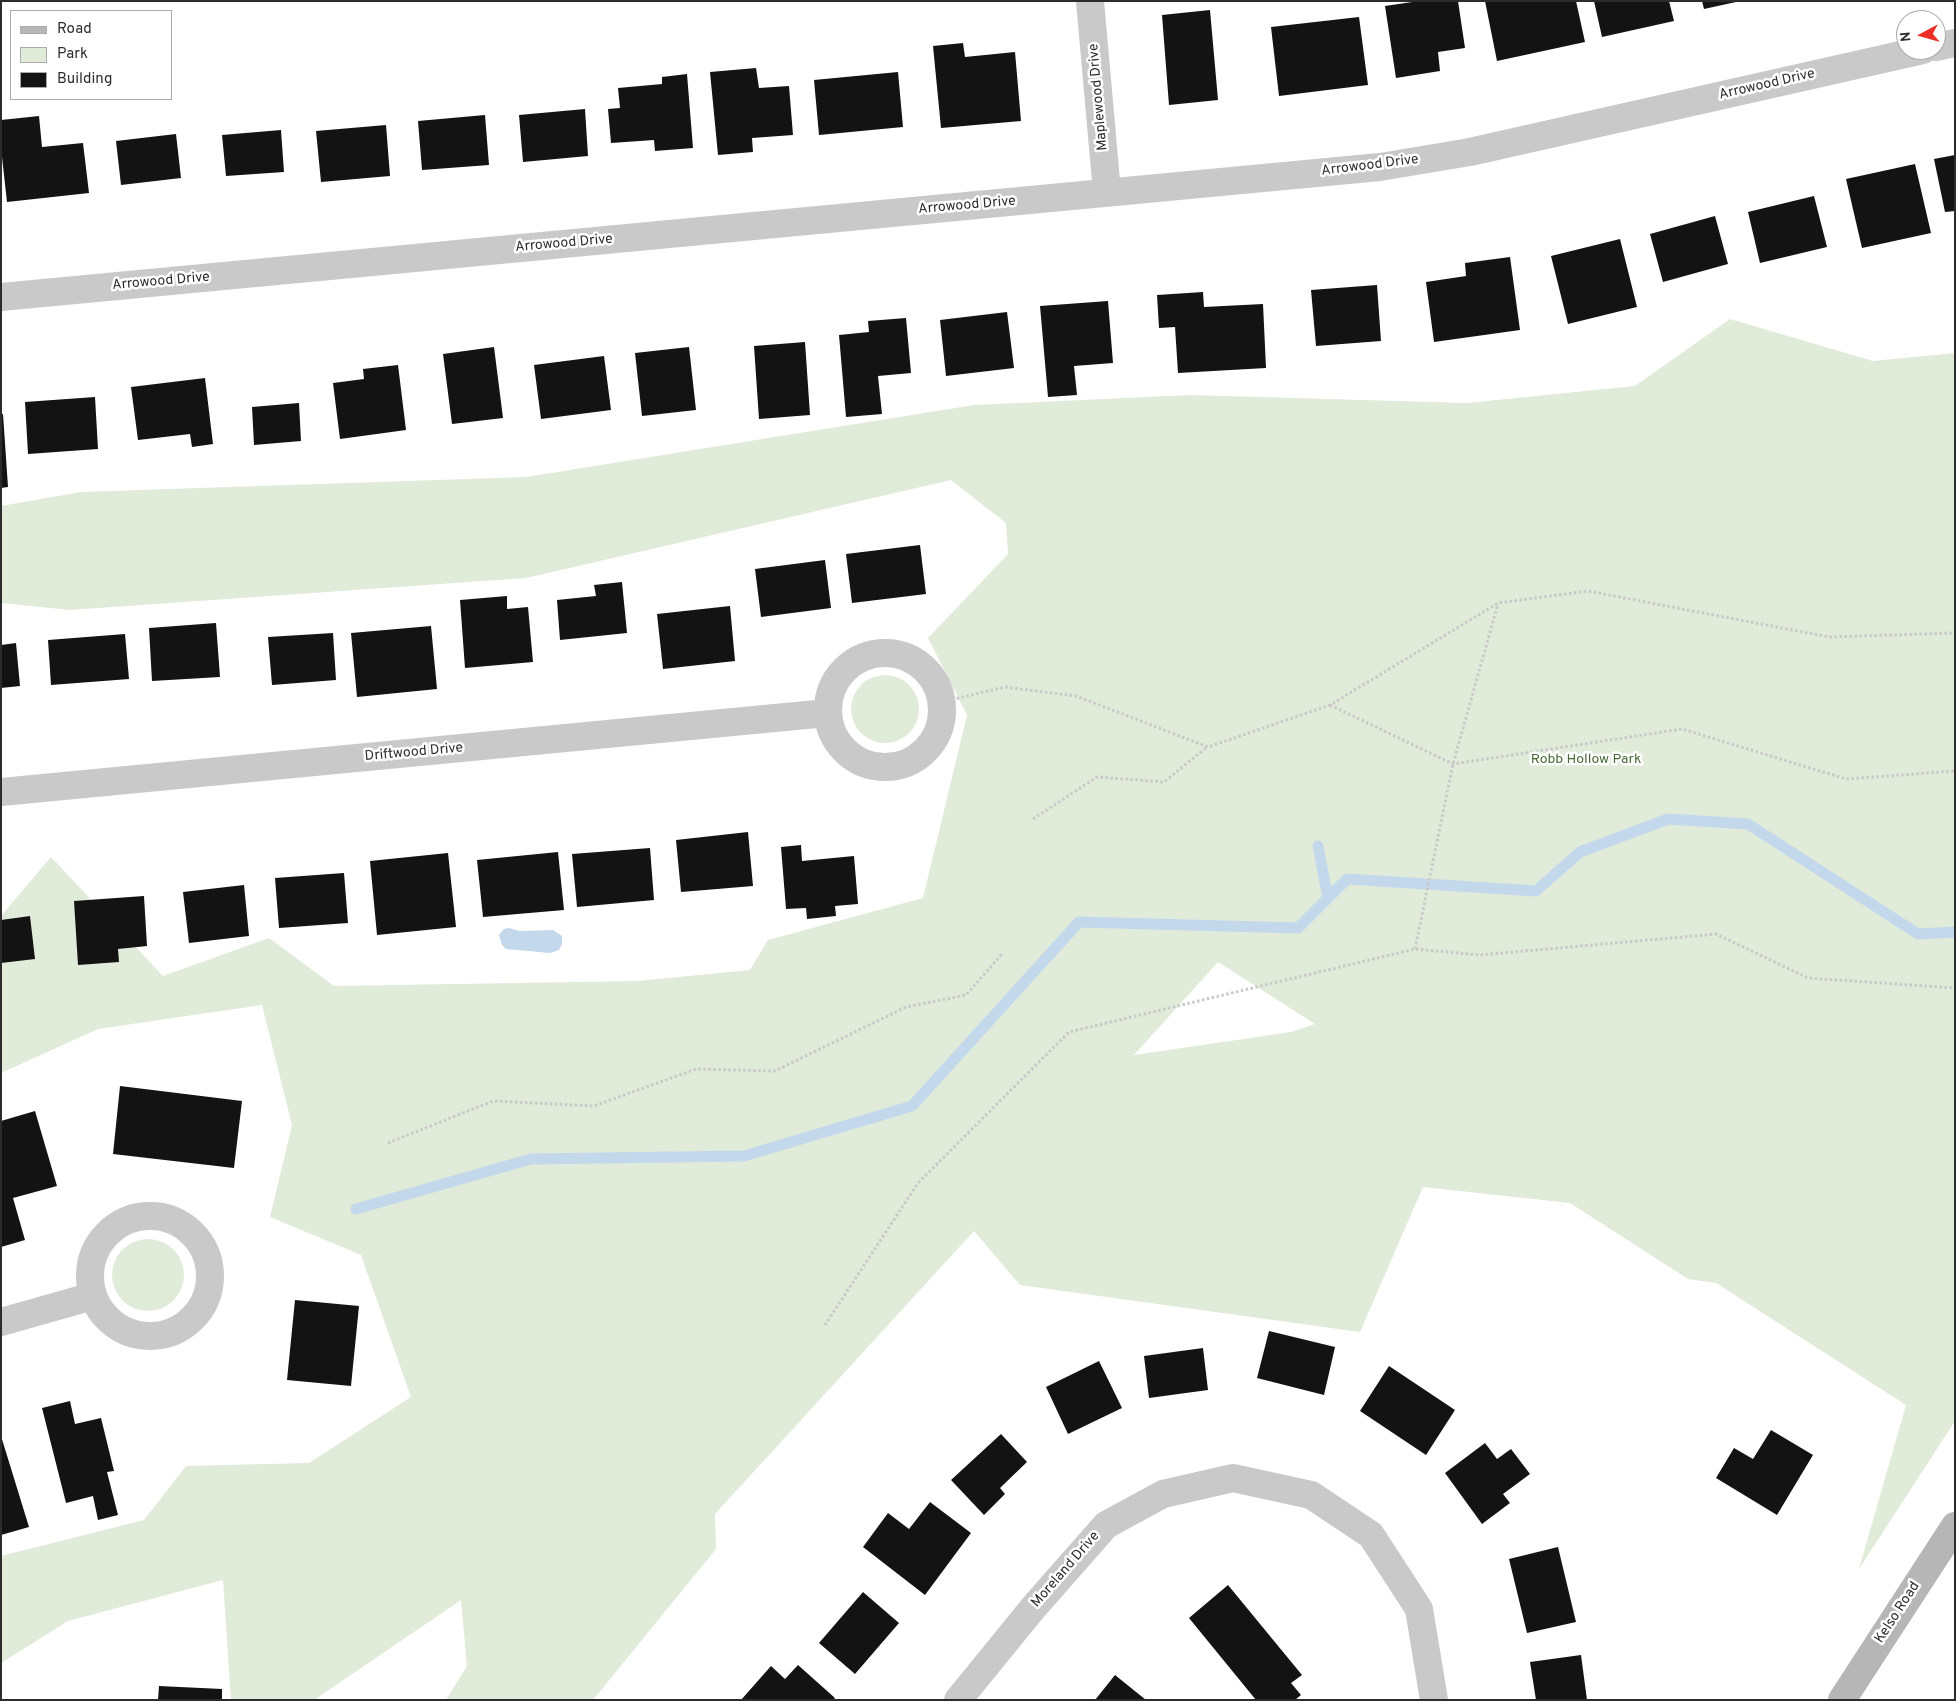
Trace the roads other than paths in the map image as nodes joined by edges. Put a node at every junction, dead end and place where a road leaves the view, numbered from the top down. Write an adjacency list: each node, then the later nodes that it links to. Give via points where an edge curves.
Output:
1 (1090, 1): 3 (street, Maplewood Drive)
2 (1896, 56): 3 (street, Arrowood Drive, via 1470,152 1380,167)
3 (1107, 192): 4 (street, Arrowood Drive)
4 (1, 297)
5 (827, 713): 5 (street, via 830,692 840,673 856,660 876,653 897,654 916,662 933,679 942,702 940,727 928,748 910,762 888,768 866,765 846,753 833,735); 6 (street, Driftwood Drive)
6 (1, 792)
7 (93, 1296): 7 (street, via 103,1314 120,1328 149,1336 165,1335 193,1319 205,1301 210,1285 208,1256 192,1232 174,1220 154,1215 136,1216 109,1231 97,1247 90,1270); 8 (street)
8 (1, 1322)
9 (1955, 1526): 12 (street, Kelso Road)
10 (958, 1700): 11 (street, Moreland Drive, via 1106,1525 1163,1494 1233,1478 1311,1495 1372,1535 1419,1608)
11 (1434, 1700)
12 (1842, 1700)

